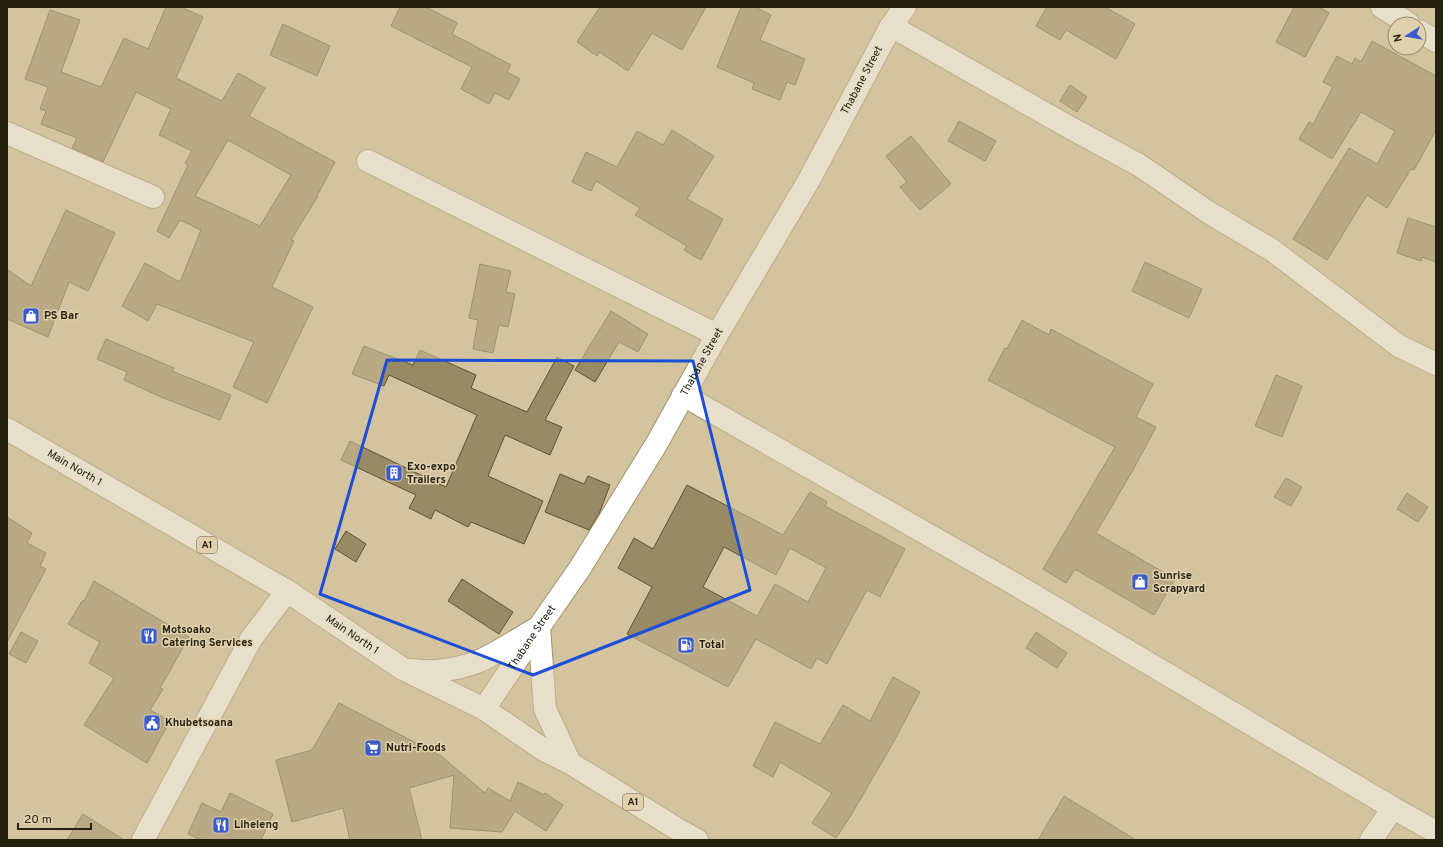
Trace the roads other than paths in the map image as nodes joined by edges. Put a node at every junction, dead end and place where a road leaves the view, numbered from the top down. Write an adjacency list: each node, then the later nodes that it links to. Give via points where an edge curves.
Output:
1 (905, 7): 4 (street, Thabane Street)
2 (1382, 7): 3 (street)
3 (1396, 16)
4 (891, 26): 10 (street, Thabane Street, via 809,180); 11 (street, via 1139,165 1208,212 1272,250 1399,346)
5 (1427, 35): 6 (street)
6 (1436, 41)
7 (7, 133): 9 (street)
8 (368, 161): 10 (street)
9 (153, 197)
10 (717, 335): 12 (street, Thabane Street)
11 (1436, 364)
12 (683, 395): 15 (street, Thabane Street, via 657,443 592,549); 19 (street, via 1013,583)
13 (7, 429): 14 (street, Main North 1 / A1)
14 (287, 591): 16 (street, Main North 1 / A1); 21 (street, via 251,639)
15 (538, 627): 16 (street, via 476,662 422,672); 17 (street, Thabane Street); 18 (street, via 545,708)
16 (403, 669): 17 (street, Main North 1 / A1)
17 (484, 709): 18 (street, Main North 1 / A1, via 544,750)
18 (570, 763): 22 (street, Main North 1 / A1)
19 (1392, 808): 20 (street); 23 (street)
20 (1436, 832)
21 (143, 840)
22 (697, 840)
23 (1371, 840)

